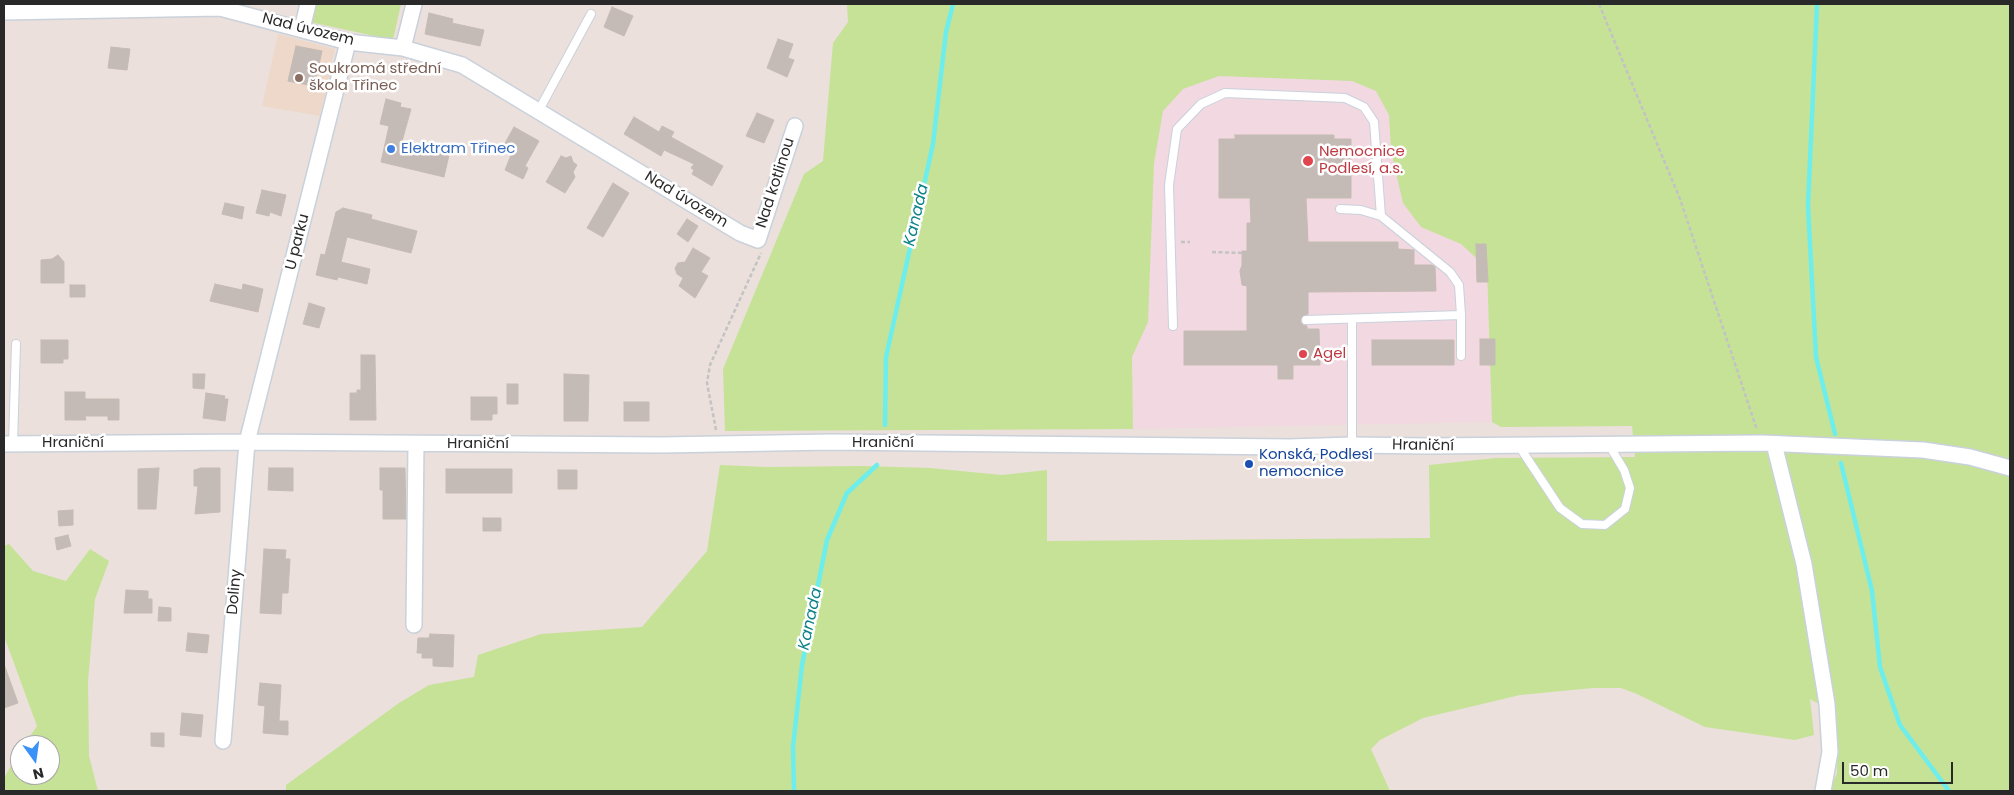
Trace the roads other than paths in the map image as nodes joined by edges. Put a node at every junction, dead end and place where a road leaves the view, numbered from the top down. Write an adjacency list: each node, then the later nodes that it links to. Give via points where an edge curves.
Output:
1 (308, 4): 5 (street)
2 (414, 4): 7 (street)
3 (4, 12): 5 (street, Nad úvozem, via 220,8)
4 (591, 14): 8 (lane)
5 (302, 28): 6 (street, Nad úvozem)
6 (348, 42): 7 (street, Nad úvozem); 19 (street, U parku)
7 (404, 48): 8 (street, Nad úvozem, via 462,65)
8 (539, 110): 12 (street, Nad úvozem, via 732,228)
9 (795, 126): 12 (street, Nad kotlinou)
10 (1340, 210): 11 (lane, via 1361,210)
11 (1381, 216): 13 (lane, via 1450,272 1459,285); 16 (lane, via 1374,122 1364,107 1345,98 1225,93 1200,104 1177,129 1169,185)
12 (758, 240)
13 (1461, 315): 14 (lane); 18 (lane)
14 (1352, 319): 15 (lane); 24 (lane)
15 (1306, 320)
16 (1173, 326)
17 (16, 344): 21 (lane)
18 (1461, 356)
19 (247, 442): 21 (street, Hraniční); 22 (street, Hraniční); 28 (street, Doliny)
20 (1768, 443): 23 (street, Hraniční); 26 (street, Hraniční, via 1923,450 1970,457); 29 (street, via 1804,564 1827,704 1830,752)
21 (8, 444)
22 (416, 444): 24 (street, Hraniční); 27 (street)
23 (1608, 444): 25 (street, Hraniční); 25 (lane, via 1624,470 1630,488 1625,510 1605,525 1582,524 1560,508)
24 (1352, 445): 25 (street, Hraniční)
25 (1519, 446)
26 (2010, 468)
27 (414, 625)
28 (223, 741)
29 (1823, 791)

